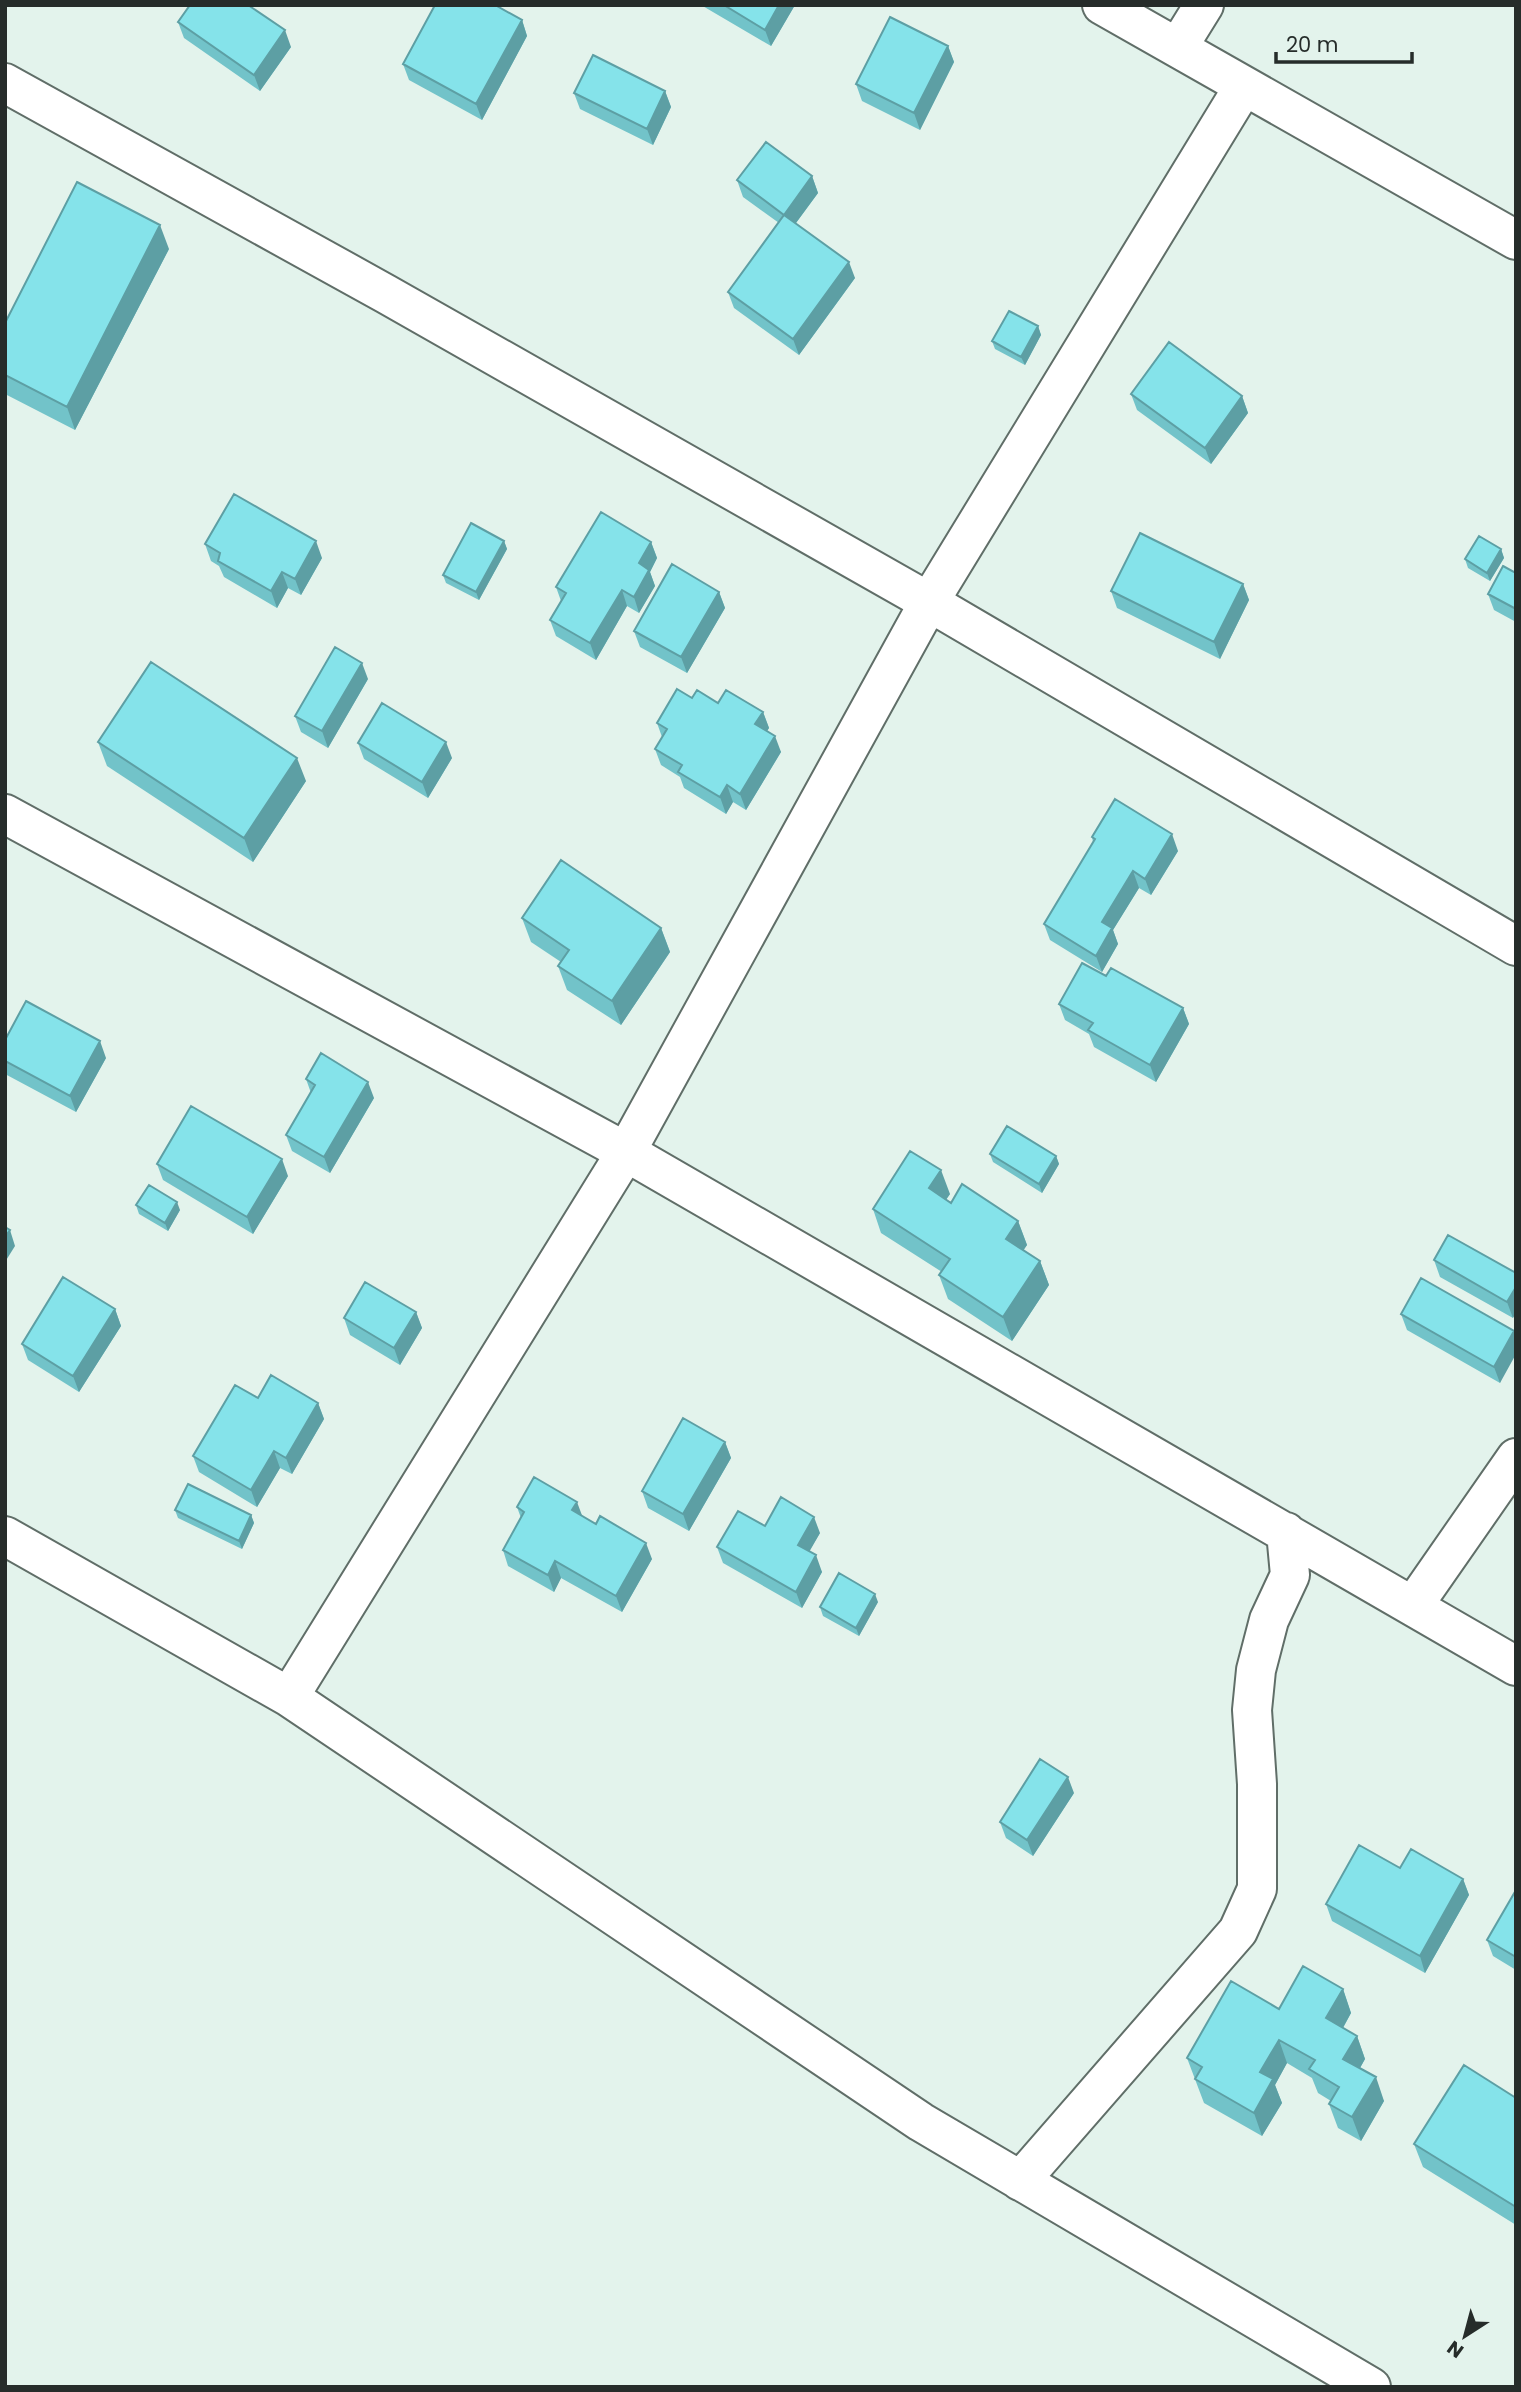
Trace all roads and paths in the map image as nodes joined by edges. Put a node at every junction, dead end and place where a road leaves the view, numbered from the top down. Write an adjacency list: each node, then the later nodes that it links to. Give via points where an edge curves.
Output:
1 (1102, 5): 3 (street)
2 (1204, 5): 3 (street)
3 (1178, 47): 5 (street)
4 (5, 83): 7 (street)
5 (1244, 86): 6 (street); 7 (street)
6 (1516, 240)
7 (929, 602): 9 (street); 10 (street)
8 (5, 814): 10 (street)
9 (1516, 946)
10 (626, 1152): 12 (street); 16 (street)
11 (1516, 1458): 14 (street)
12 (1286, 1532): 14 (street); 17 (street, via 1290,1574 1269,1620 1252,1710 1257,1889 1238,1931)
13 (5, 1536): 16 (street)
14 (1413, 1606): 15 (street)
15 (1516, 1666)
16 (289, 1697): 17 (street, via 921,2122)
17 (1020, 2181): 18 (street)
18 (1371, 2387)

